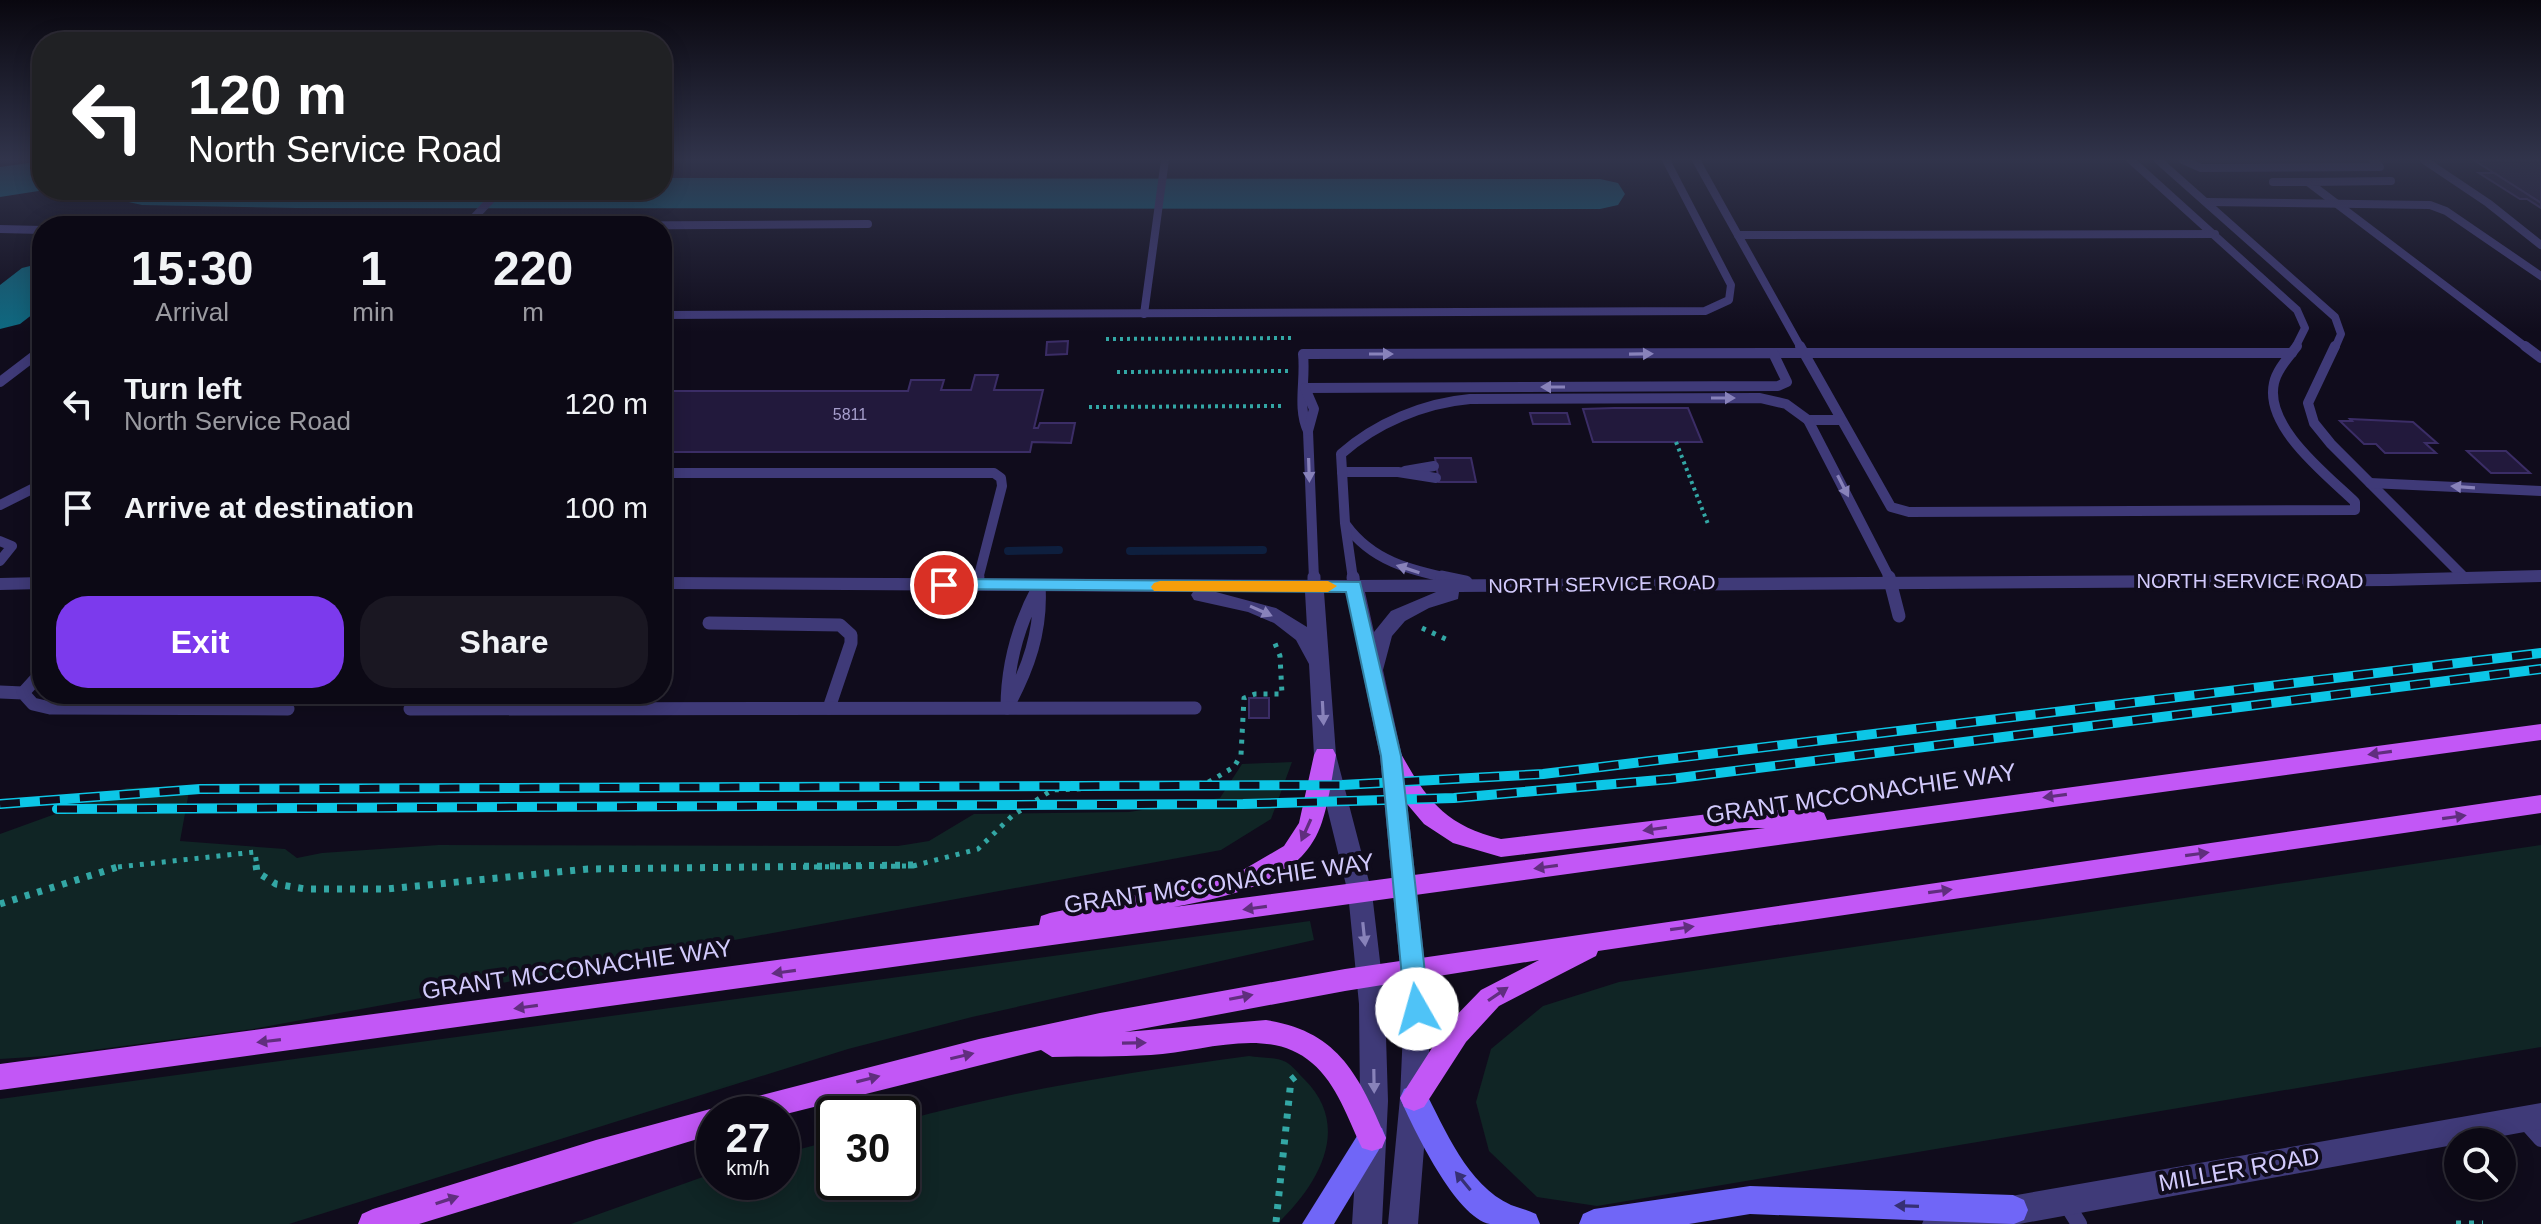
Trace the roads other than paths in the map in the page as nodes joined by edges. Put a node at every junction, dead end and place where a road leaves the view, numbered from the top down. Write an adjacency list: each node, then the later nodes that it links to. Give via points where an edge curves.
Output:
1 (1157, 217): 17 (lane)
2 (1696, 217): 17 (lane, via 1731,285 1729,300 1713,309)
3 (1728, 217): 14 (lane)
4 (2196, 217): 13 (lane)
5 (2224, 217): 31 (lane, via 2335,317 2341,334 2308,403 2321,432)
6 (2357, 217): 23 (lane)
7 (2453, 217): 16 (lane)
8 (2506, 217): 15 (lane)
9 (868, 224): 10 (lane)
10 (672, 225)
11 (0, 229): 12 (lane)
12 (32, 230)
13 (2215, 234): 14 (lane); 21 (lane, via 2297,310 2305,328)
14 (1738, 235): 20 (lane)
15 (2541, 245)
16 (2541, 276)
17 (1144, 314): 18 (lane)
18 (672, 315)
19 (1773, 353): 20 (lane); 25 (lane, one-way to 19, via 1303,354); 25 (lane, one-way to 25, via 1787,379 1782,385)
20 (1803, 353): 21 (lane); 27 (lane)
21 (2292, 353): 27 (lane, via 2274,383 2273,405 2297,444 2355,502 2352,512 1902,511 1885,501)
22 (32, 358): 24 (lane)
23 (2541, 358)
24 (0, 382)
25 (1305, 388): 46 (lane, one-way to 46, via 1299,415 1308,431)
26 (1808, 420): 27 (lane); 28 (lane, one-way to 26, via 1341,454 1350,446 1416,408 1453,399 1760,398 1786,404); 40 (lane, one-way to 40)
27 (1841, 420)
28 (1342, 472): 29 (lane); 35 (lane)
29 (1435, 472)
30 (672, 473): 44 (lane, via 994,473 1002,486)
31 (2370, 483): 33 (lane, one-way to 31); 39 (lane)
32 (32, 489): 34 (lane)
33 (2541, 491)
34 (0, 505)
35 (1345, 523): 47 (lane); 48 (lane, one-way to 35, via 1396,565 1359,544)
36 (0, 541): 37 (lane, via 12,546)
37 (0, 561)
38 (2541, 576): 39 (street, NORTH SERVICE ROAD)
39 (2466, 579): 40 (street, NORTH SERVICE ROAD)
40 (1891, 581): 48 (street, NORTH SERVICE ROAD); 50 (lane)
41 (32, 583): 43 (street)
42 (672, 583): 44 (street, NORTH SERVICE ROAD)
43 (0, 584)
44 (976, 585): 45 (street, NORTH SERVICE ROAD)
45 (1039, 586): 49 (street, NORTH SERVICE ROAD); 58 (lane, via 1025,611 1005,680)
46 (1314, 586): 47 (street, NORTH SERVICE ROAD); 49 (street, NORTH SERVICE ROAD); 52 (street)
47 (1354, 586): 48 (street, NORTH SERVICE ROAD); 53 (street)
48 (1484, 586): 53 (street, via 1404,609 1378,647)
49 (1158, 587): 52 (street, one-way to 52, via 1249,605 1276,617 1303,635)
50 (1899, 616)
51 (709, 623): 57 (lane, via 843,627 851,643)
52 (1320, 670): 63 (street, one-way to 63)
53 (1373, 675): 64 (street)
54 (0, 692): 55 (lane)
55 (31, 695)
56 (37, 704): 60 (lane)
57 (829, 708): 58 (lane); 61 (lane)
58 (1007, 708): 59 (lane)
59 (1195, 708)
60 (288, 709)
61 (410, 709)
62 (2541, 732): 66 (main road, GRANT MCCONACHIE WAY, one-way to 66)
63 (1325, 755): 68 (street); 70 (main road, one-way to 70, via 1310,824 1299,844 1242,883)
64 (1391, 756): 66 (main road, one-way to 64, via 1742,819 1501,848 1464,838 1433,820 1409,792); 67 (street)
65 (2541, 804): 69 (main road, one-way to 65)
66 (1900, 817): 67 (main road, GRANT MCCONACHIE WAY, one-way to 67)
67 (1403, 888): 68 (main road, GRANT MCCONACHIE WAY); 71 (street)
68 (1360, 893): 70 (main road, GRANT MCCONACHIE WAY, one-way to 70); 72 (street, one-way to 72)
69 (1605, 939): 71 (main road); 76 (main road, one-way to 69, via 1456,1034 1490,998)
70 (861, 962): 74 (main road, GRANT MCCONACHIE WAY, one-way to 74)
71 (1412, 968): 72 (main road); 76 (street, via 1417,1009)
72 (1369, 975): 73 (main road, one-way to 72); 79 (street, one-way to 79)
73 (1000, 1047): 75 (main road, one-way to 73); 79 (main road, one-way to 79, via 1279,1033 1300,1039 1323,1055 1347,1087)
74 (0, 1077)
75 (800, 1096)
76 (1414, 1098): 85 (street); 86 (street, one-way to 76, via 1496,1214 1466,1186)
77 (2535, 1124): 81 (street, MILLER ROAD)
78 (696, 1126): 82 (main road, one-way to 78)
79 (1372, 1138): 83 (street); 84 (street)
80 (2013, 1210): 81 (street, MILLER ROAD); 87 (street, one-way to 87, via 1750,1200); 88 (street, MILLER ROAD)
81 (2072, 1212)
82 (373, 1224)
83 (1317, 1224)
84 (1367, 1224)
85 (1403, 1224)
86 (1525, 1224)
87 (1594, 1224)
88 (1937, 1224)

